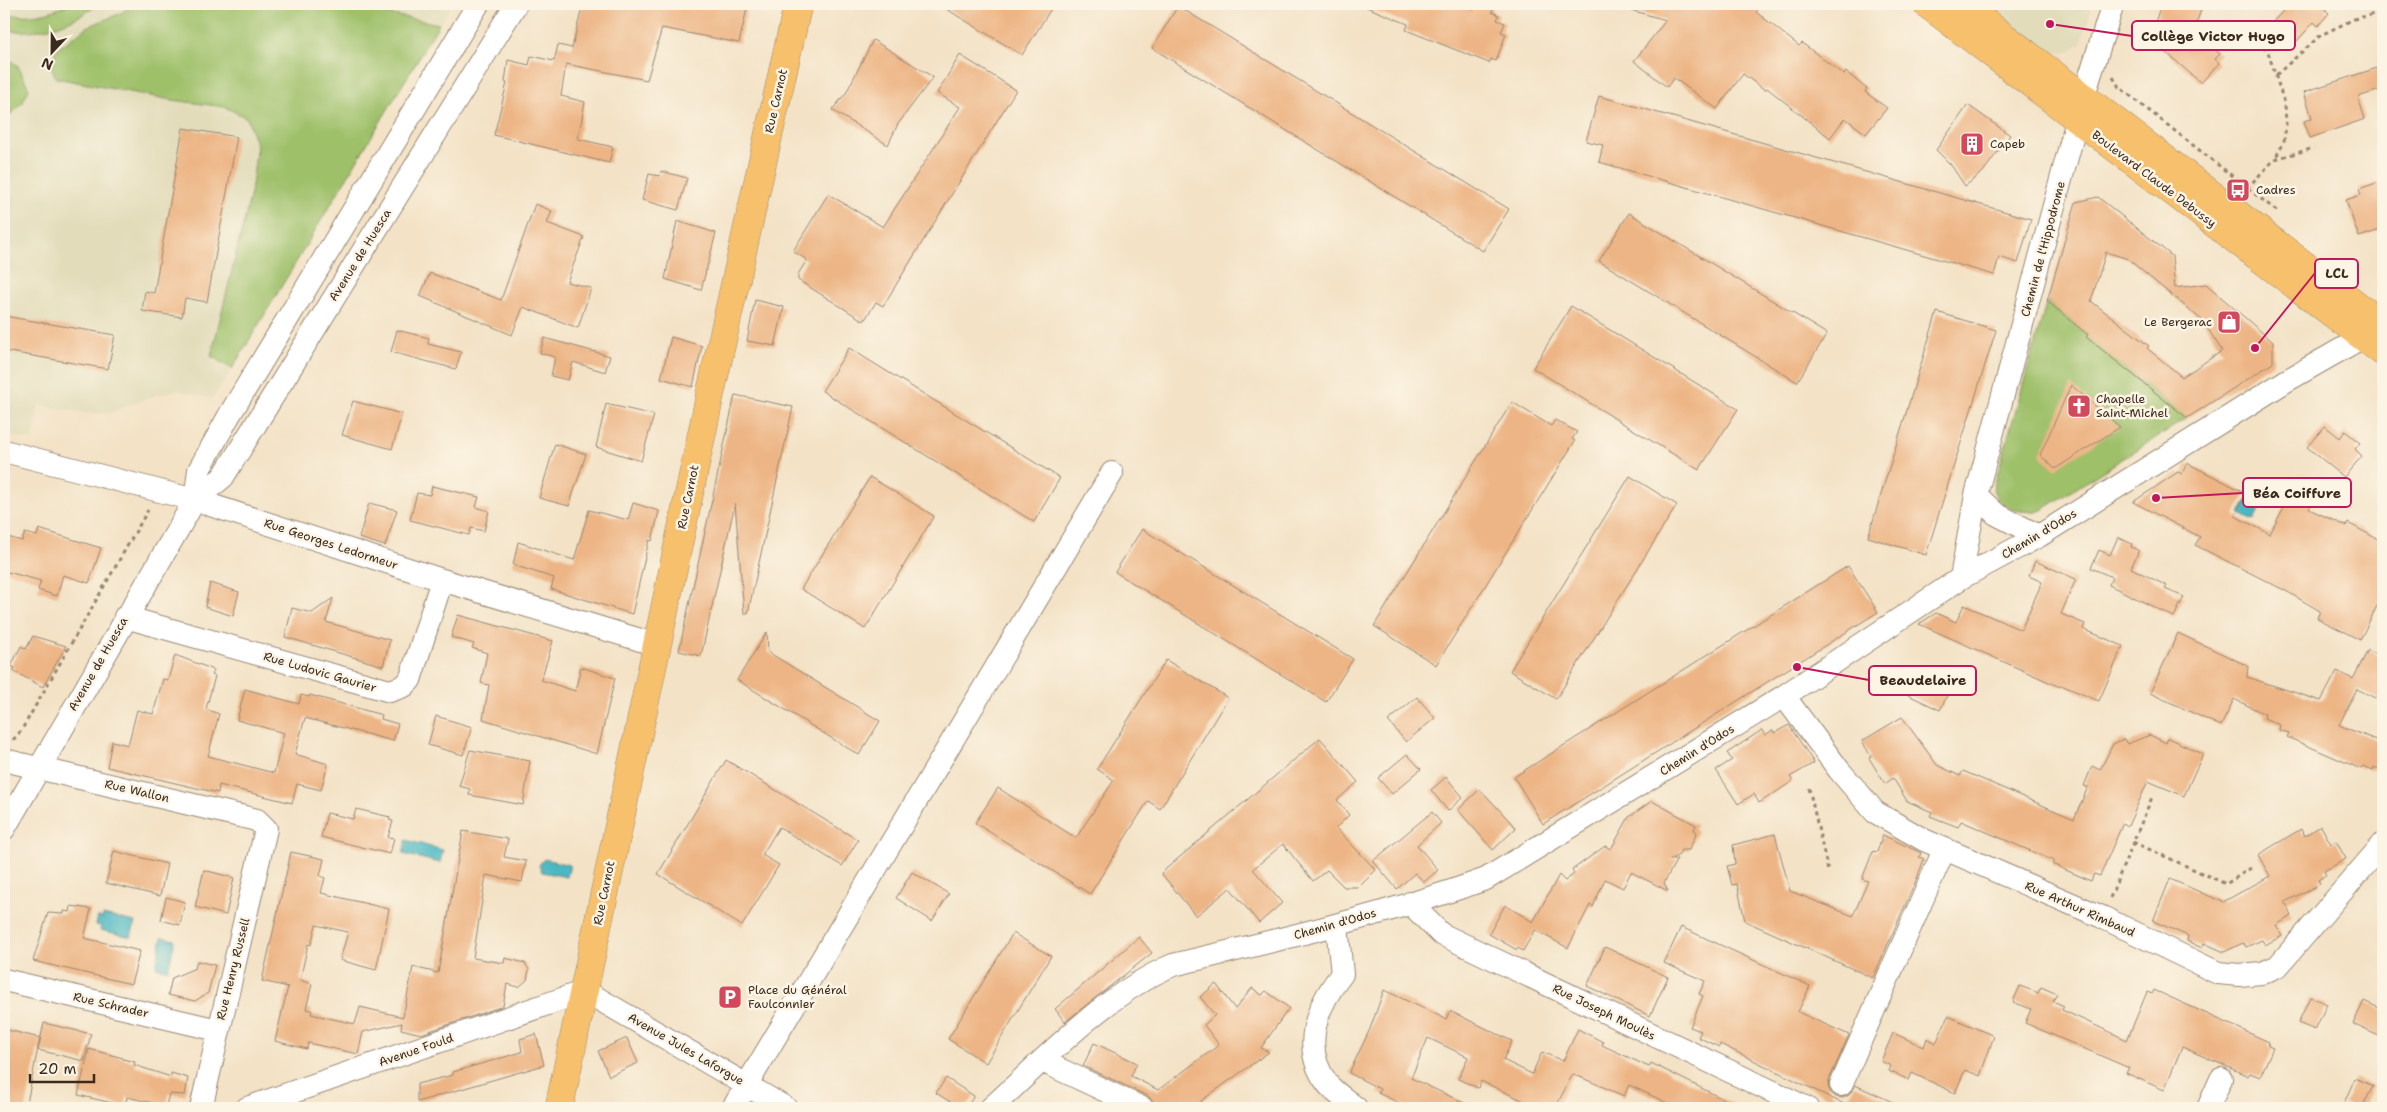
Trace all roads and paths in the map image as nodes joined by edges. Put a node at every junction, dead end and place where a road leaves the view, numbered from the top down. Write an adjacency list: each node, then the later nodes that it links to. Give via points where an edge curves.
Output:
1 (478, 4): 21 (street, Avenue de Huesca, via 230,414 199,470)
2 (516, 4): 21 (street, Avenue de Huesca, via 222,477)
3 (798, 4): 26 (main road, Rue Carnot)
4 (1927, 4): 11 (main road, Boulevard Claude Debussy)
5 (1961, 4): 11 (main road, Boulevard Claude Debussy)
6 (2113, 4): 9 (street, Chemin de l'Hippodrome)
7 (2383, 12): 10 (path, via 2354,19 2321,35)
8 (2257, 41): 10 (path, via 2268,52)
9 (2094, 62): 11 (street, Chemin de l'Hippodrome); 14 (path, via 2107,67 2119,87)
10 (2276, 75): 13 (path, via 2285,105 2286,124 2284,142)
11 (2080, 109): 16 (main road, Boulevard Claude Debussy); 20 (street, Chemin de l'Hippodrome)
12 (2314, 148): 13 (path)
13 (2275, 158): 14 (path)
14 (2247, 188): 15 (path)
15 (2285, 217)
16 (2378, 336): 22 (street, Chemin d'Odos, via 2286,381)
17 (4, 451): 19 (street, Rue Georges Ledormeur)
18 (1112, 473): 47 (street)
19 (160, 490): 21 (street, Rue Georges Ledormeur); 28 (path)
20 (1976, 495): 22 (street, via 1996,514); 23 (street, Chemin de l'Hippodrome)
21 (195, 500): 24 (street, Rue Georges Ledormeur); 25 (street, Avenue de Huesca)
22 (2039, 536): 23 (street, Chemin d'Odos)
23 (1961, 578): 27 (street, Chemin d'Odos)
24 (442, 580): 25 (street, Rue Ludovic Gaurier, via 410,680 390,692); 26 (street, Rue Georges Ledormeur)
25 (125, 617): 29 (street, Avenue de Huesca)
26 (656, 645): 43 (main road, Rue Carnot)
27 (1784, 696): 36 (street, Rue Arthur Rimbaud, via 1838,770 1875,812); 39 (street, Chemin d'Odos, via 1486,879 1437,897)
28 (7, 752): 29 (street, Rue Wallon)
29 (38, 768): 32 (street, Avenue de Huesca); 33 (street, Rue Wallon, via 257,820)
30 (1809, 788): 38 (path)
31 (2153, 795): 34 (path)
32 (4, 829)
33 (266, 829): 44 (street, Rue Henry Russell)
34 (2133, 842): 37 (path, via 2226,884); 40 (path)
35 (2383, 844): 40 (street, Rue Arthur Rimbaud, via 2289,956 2278,966 2262,972 2239,976 2218,973)
36 (1944, 850): 40 (street, Rue Arthur Rimbaud); 48 (street)
37 (2251, 868)
38 (1828, 871)
39 (1410, 902): 41 (street, Chemin d'Odos); 57 (street, Rue Joseph Moulès, via 1441,934)
40 (2102, 917)
41 (1337, 926): 45 (street, Chemin d'Odos, via 1173,965 1150,975 1122,992); 56 (street, via 1342,974 1320,1006 1314,1030 1314,1052 1318,1070 1328,1085)
42 (4, 980): 44 (street, Rue Schrader)
43 (585, 991): 47 (street, Avenue Jules Laforgue); 50 (street, Avenue Fould); 51 (main road, Rue Carnot)
44 (218, 1030): 49 (street, Rue Henry Russell)
45 (1042, 1061): 54 (street, Chemin d'Odos); 55 (street)
46 (2220, 1079): 58 (street)
47 (748, 1084): 52 (street); 53 (street, Avenue Jules Laforgue)
48 (1841, 1085)
49 (202, 1108)
50 (247, 1108)
51 (559, 1108)
52 (733, 1108)
53 (786, 1108)
54 (991, 1108)
55 (1142, 1108)
56 (1356, 1108)
57 (1807, 1108)
58 (2208, 1108)

